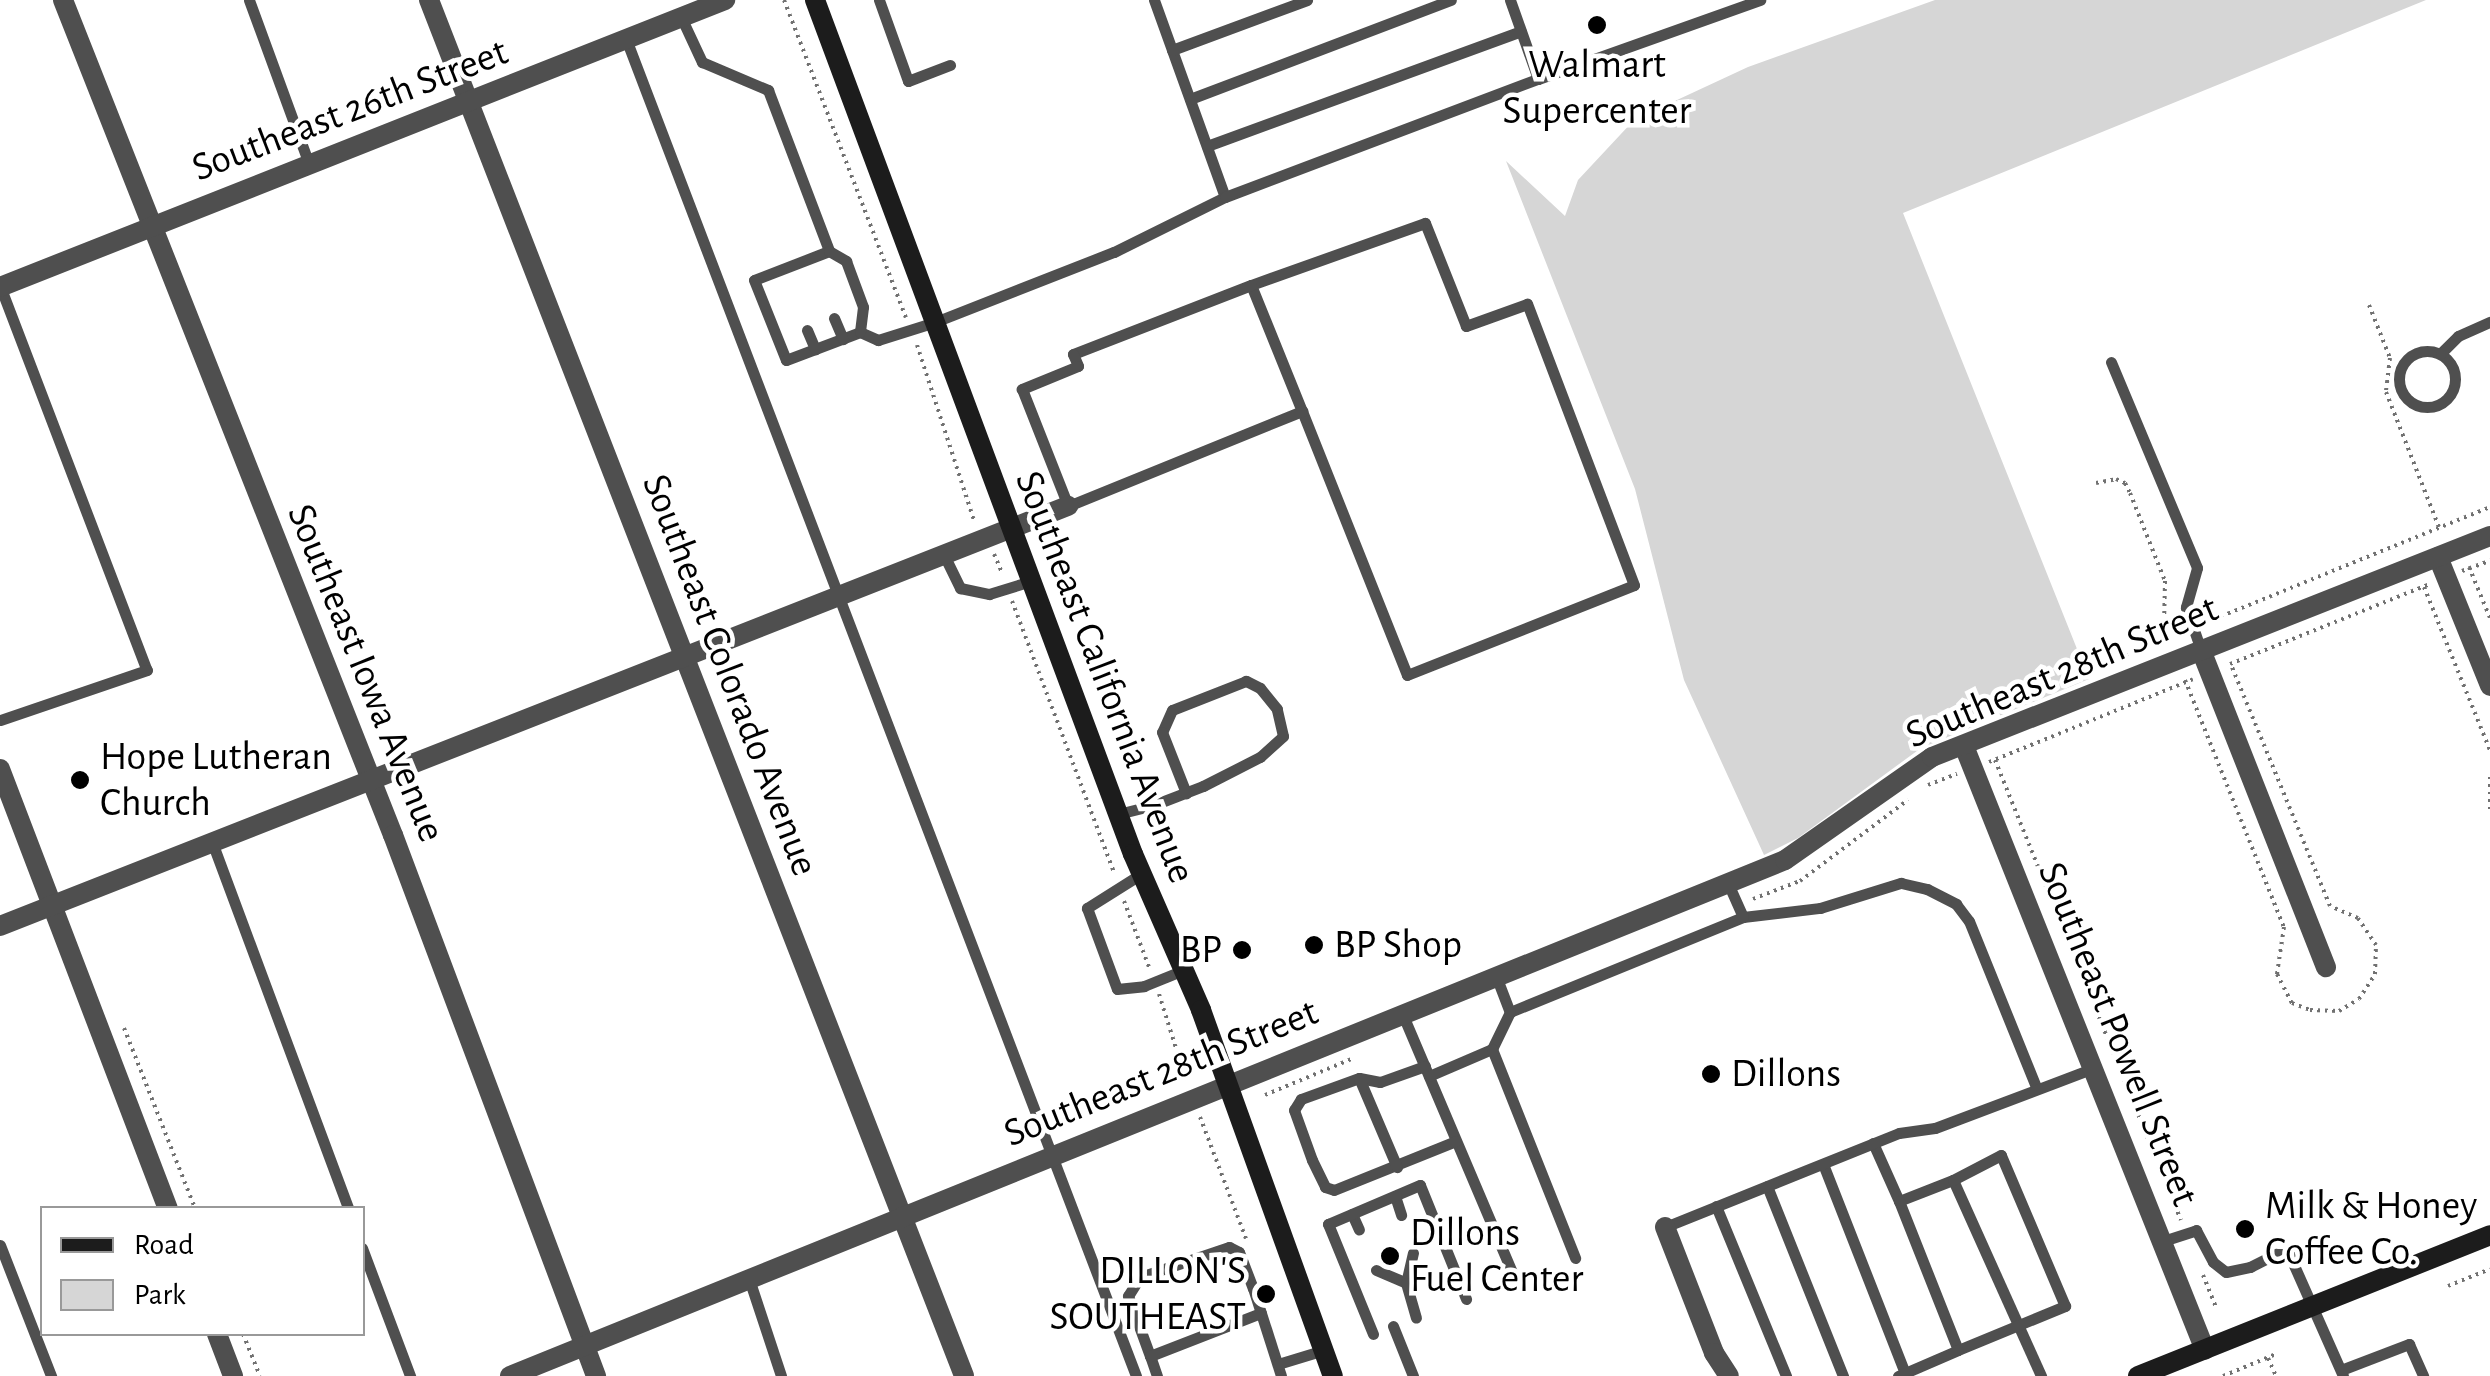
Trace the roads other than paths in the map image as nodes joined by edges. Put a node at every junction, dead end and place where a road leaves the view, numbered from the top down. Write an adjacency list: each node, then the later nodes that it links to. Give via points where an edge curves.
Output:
1 (63, 0): 23 (street, Southeast Iowa Avenue)
2 (249, 0): 21 (lane)
3 (429, 0): 19 (street, Southeast Colorado Avenue)
4 (725, 0): 12 (street, Southeast 26th Street)
5 (816, 0): 32 (main road, Southeast California Avenue)
6 (878, 0): 16 (lane, via 908,81)
7 (1307, 0): 15 (lane)
8 (1451, 0): 18 (lane)
9 (1510, 0): 13 (lane)
10 (1760, 0): 17 (lane)
11 (1157, 1): 15 (lane)
12 (681, 18): 14 (street, Southeast 26th Street); 24 (lane, via 702,62 768,90)
13 (1521, 31): 17 (lane); 20 (lane)
14 (626, 39): 19 (street, Southeast 26th Street); 47 (lane)
15 (1172, 50): 18 (lane)
16 (950, 65)
17 (1538, 79): 22 (lane)
18 (1190, 99): 20 (lane)
19 (468, 101): 21 (street, Southeast 26th Street); 49 (street, Southeast Colorado Avenue)
20 (1207, 146): 22 (lane)
21 (309, 164): 23 (street, Southeast 26th Street)
22 (1225, 197): 32 (lane, via 1114,252)
23 (151, 226): 30 (street, Southeast 26th Street); 54 (street, Southeast Iowa Avenue)
24 (829, 251): 25 (lane); 35 (lane, via 846,261 863,307)
25 (810, 258): 26 (lane); 27 (lane)
26 (783, 269): 28 (lane); 37 (lane, via 754,280 786,360)
27 (816, 274)
28 (789, 284)
29 (1252, 285): 40 (lane); 40 (lane, via 1425,223 1466,326 1526,304 1634,585 1407,675); 41 (lane, via 1074,354 1078,366 1022,389)
30 (0, 287): 51 (lane, via 147,670)
31 (834, 318): 36 (lane)
32 (935, 322): 35 (lane, via 878,340); 42 (main road, Southeast California Avenue)
33 (2490, 322): 38 (lane, via 2458,336)
34 (807, 330): 37 (lane)
35 (860, 332): 36 (lane)
36 (843, 339): 37 (lane)
37 (814, 349)
38 (2441, 353): 38 (lane, via 2456,370 2454,393 2436,407 2414,405 2399,388 2402,366 2419,351)
39 (2110, 362): 48 (lane, via 2196,568 2186,608)
40 (1302, 411): 41 (lane)
41 (1068, 506): 42 (street)
42 (1011, 528): 44 (street); 46 (main road, Southeast California Avenue)
43 (2490, 536): 45 (street, Southeast 28th Street)
44 (944, 555): 46 (lane, via 960,588 989,594); 47 (street)
45 (2438, 557): 48 (street, Southeast 28th Street); 50 (street)
46 (1031, 581): 56 (main road, Southeast California Avenue)
47 (840, 594): 49 (street); 76 (lane)
48 (2202, 650): 52 (street, Southeast 28th Street); 63 (street)
49 (684, 656): 54 (street); 88 (street, Southeast Colorado Avenue)
50 (2490, 686)
51 (0, 720)
52 (1964, 746): 59 (street, Southeast 28th Street, via 1920,763 1794,855); 69 (street, Southeast Powell Street)
53 (0, 769): 60 (street)
54 (371, 780): 57 (street); 109 (street, Southeast Iowa Avenue)
55 (1186, 793): 55 (lane, via 1260,757 1283,736 1277,708 1260,688 1246,680 1172,710 1162,732); 56 (lane)
56 (1118, 814): 58 (main road, Southeast California Avenue)
57 (212, 842): 60 (street); 84 (lane)
58 (1141, 874): 64 (main road, Southeast California Avenue); 64 (lane, via 1087,908 1117,989)
59 (1728, 884): 61 (lane); 65 (street, Southeast 28th Street)
60 (52, 906): 62 (street); 83 (street)
61 (1743, 917): 66 (lane); 73 (lane, via 1820,908 1900,883 1956,904 1969,921)
62 (0, 926)
63 (2326, 967)
64 (1181, 971): 72 (main road, Southeast California Avenue)
65 (1496, 976): 66 (lane); 67 (street, Southeast 28th Street)
66 (1510, 1012): 68 (lane)
67 (1402, 1014): 70 (lane); 72 (street, Southeast 28th Street)
68 (1492, 1049): 70 (lane); 96 (lane)
69 (2094, 1068): 73 (lane); 92 (street, Southeast Powell Street)
70 (1427, 1071): 71 (lane, via 1380,1082); 74 (lane)
71 (1359, 1078): 78 (lane); 78 (lane, via 1296,1103 1312,1160 1325,1187 1334,1190)
72 (1226, 1083): 76 (street, Southeast 28th Street); 110 (main road, Southeast California Avenue)
73 (2036, 1087): 75 (lane, via 1936,1128)
74 (1456, 1141): 78 (lane); 99 (lane)
75 (1873, 1144): 77 (lane); 82 (lane)
76 (1050, 1156): 88 (street, Southeast 28th Street); 124 (lane)
77 (1823, 1164): 80 (lane); 116 (lane)
78 (1396, 1167)
79 (1953, 1180): 82 (lane); 106 (lane); 106 (lane, via 2001,1155 2065,1306)
80 (1767, 1186): 85 (lane); 130 (lane)
81 (1394, 1196): 86 (lane); 87 (lane); 101 (lane, via 1420,1185)
82 (1899, 1201): 111 (lane)
83 (167, 1206)
84 (347, 1206)
85 (1716, 1206): 89 (lane); 129 (lane)
86 (1352, 1214): 90 (lane); 107 (lane, via 1328,1224)
87 (1401, 1215)
88 (902, 1217): 98 (street, Southeast 28th Street); 123 (street, Southeast Colorado Avenue)
89 (1665, 1227): 128 (street)
90 (1359, 1230)
91 (2490, 1235): 102 (main road)
92 (2163, 1241): 102 (lane, via 2199,1232 2213,1262 2226,1272 2289,1254); 112 (street, Southeast Powell Street)
93 (0, 1246): 117 (lane)
94 (1413, 1254): 100 (lane)
95 (365, 1256): 119 (lane)
96 (1575, 1258)
97 (1376, 1270): 100 (lane)
98 (749, 1279): 109 (street, Southeast 28th Street); 122 (lane)
99 (1516, 1281)
100 (1406, 1283): 104 (lane)
101 (1466, 1299)
102 (2313, 1306): 112 (main road); 115 (lane)
103 (1262, 1314): 113 (lane); 113 (lane, via 1238,1252 1221,1246 1171,1264 1140,1277 1128,1296); 114 (lane)
104 (1416, 1318)
105 (1392, 1326): 127 (lane)
106 (2019, 1327): 111 (lane); 131 (lane)
107 (1373, 1334)
108 (218, 1336): 118 (street)
109 (584, 1346): 120 (street, Southeast 28th Street); 121 (street, Southeast Iowa Avenue)
110 (1324, 1350): 114 (lane); 126 (main road, Southeast California Avenue)
111 (1958, 1350): 116 (lane)
112 (2205, 1350): 132 (main road)
113 (1150, 1356): 125 (lane)
114 (1280, 1370)
115 (2342, 1373): 133 (lane, via 2409,1344)
116 (1901, 1374)
117 (51, 1376)
118 (234, 1376)
119 (410, 1376)
120 (510, 1376)
121 (596, 1376)
122 (781, 1376)
123 (964, 1376)
124 (1136, 1376)
125 (1158, 1376)
126 (1332, 1376)
127 (1413, 1376)
128 (1729, 1376)
129 (1786, 1376)
130 (1844, 1376)
131 (2041, 1376)
132 (2138, 1376)
133 (2423, 1376)

